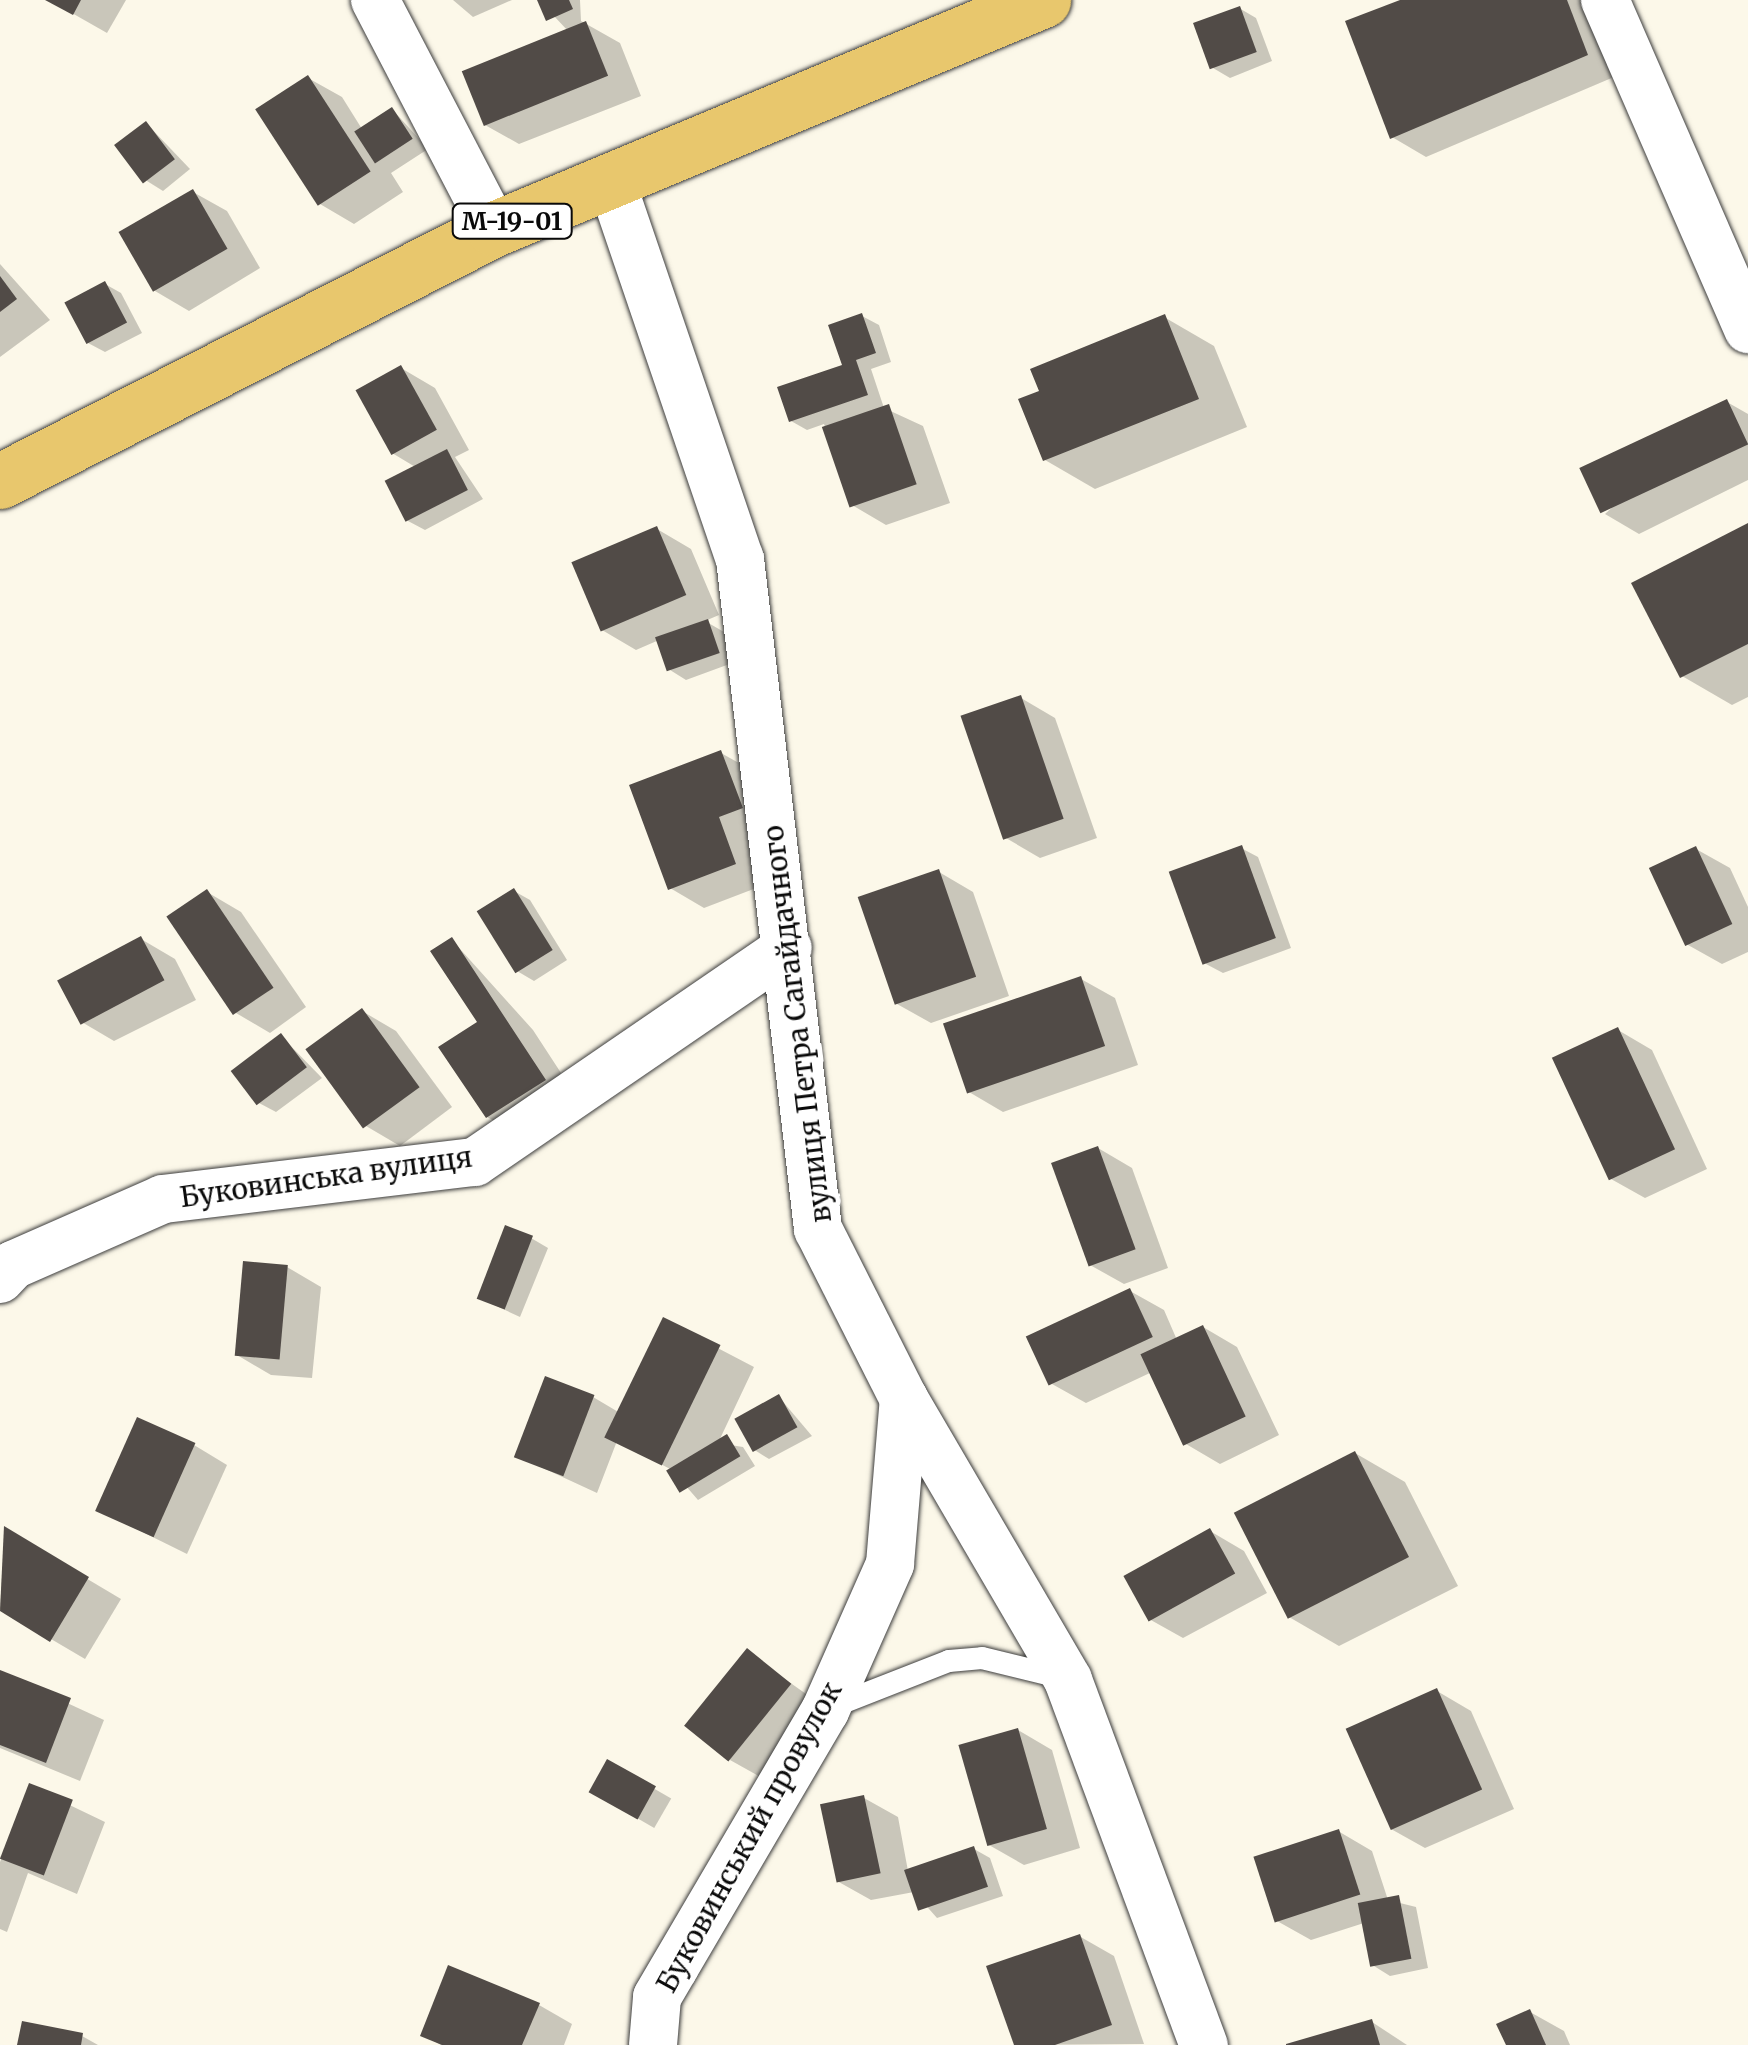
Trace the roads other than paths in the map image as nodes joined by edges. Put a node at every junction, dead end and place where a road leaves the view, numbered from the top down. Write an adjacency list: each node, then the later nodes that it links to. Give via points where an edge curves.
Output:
1 (375, 0): 5 (street)
2 (1043, 0): 4 (main road, М-19-01)
3 (1605, 0): 6 (street)
4 (610, 178): 5 (main road, М-19-01); 8 (street, вулиця Петра Сагайдачного, via 740,559)
5 (494, 229): 7 (main road, М-19-01)
6 (1748, 329)
7 (0, 482)
8 (788, 948): 9 (street, Буковинська вулиця, via 475,1162 164,1199 13,1265); 10 (street, вулиця Петра Сагайдачного, via 818,1228)
9 (0, 1279)
10 (904, 1400): 11 (street, вулиця Петра Сагайдачного); 12 (street, Буковинський провулок, via 890,1564)
11 (1068, 1680): 12 (lane, via 1025,1664 948,1661); 14 (street, вулиця Петра Сагайдачного)
12 (825, 1711): 13 (street, Буковинський провулок, via 657,1997)
13 (653, 2045)
14 (1204, 2045)

